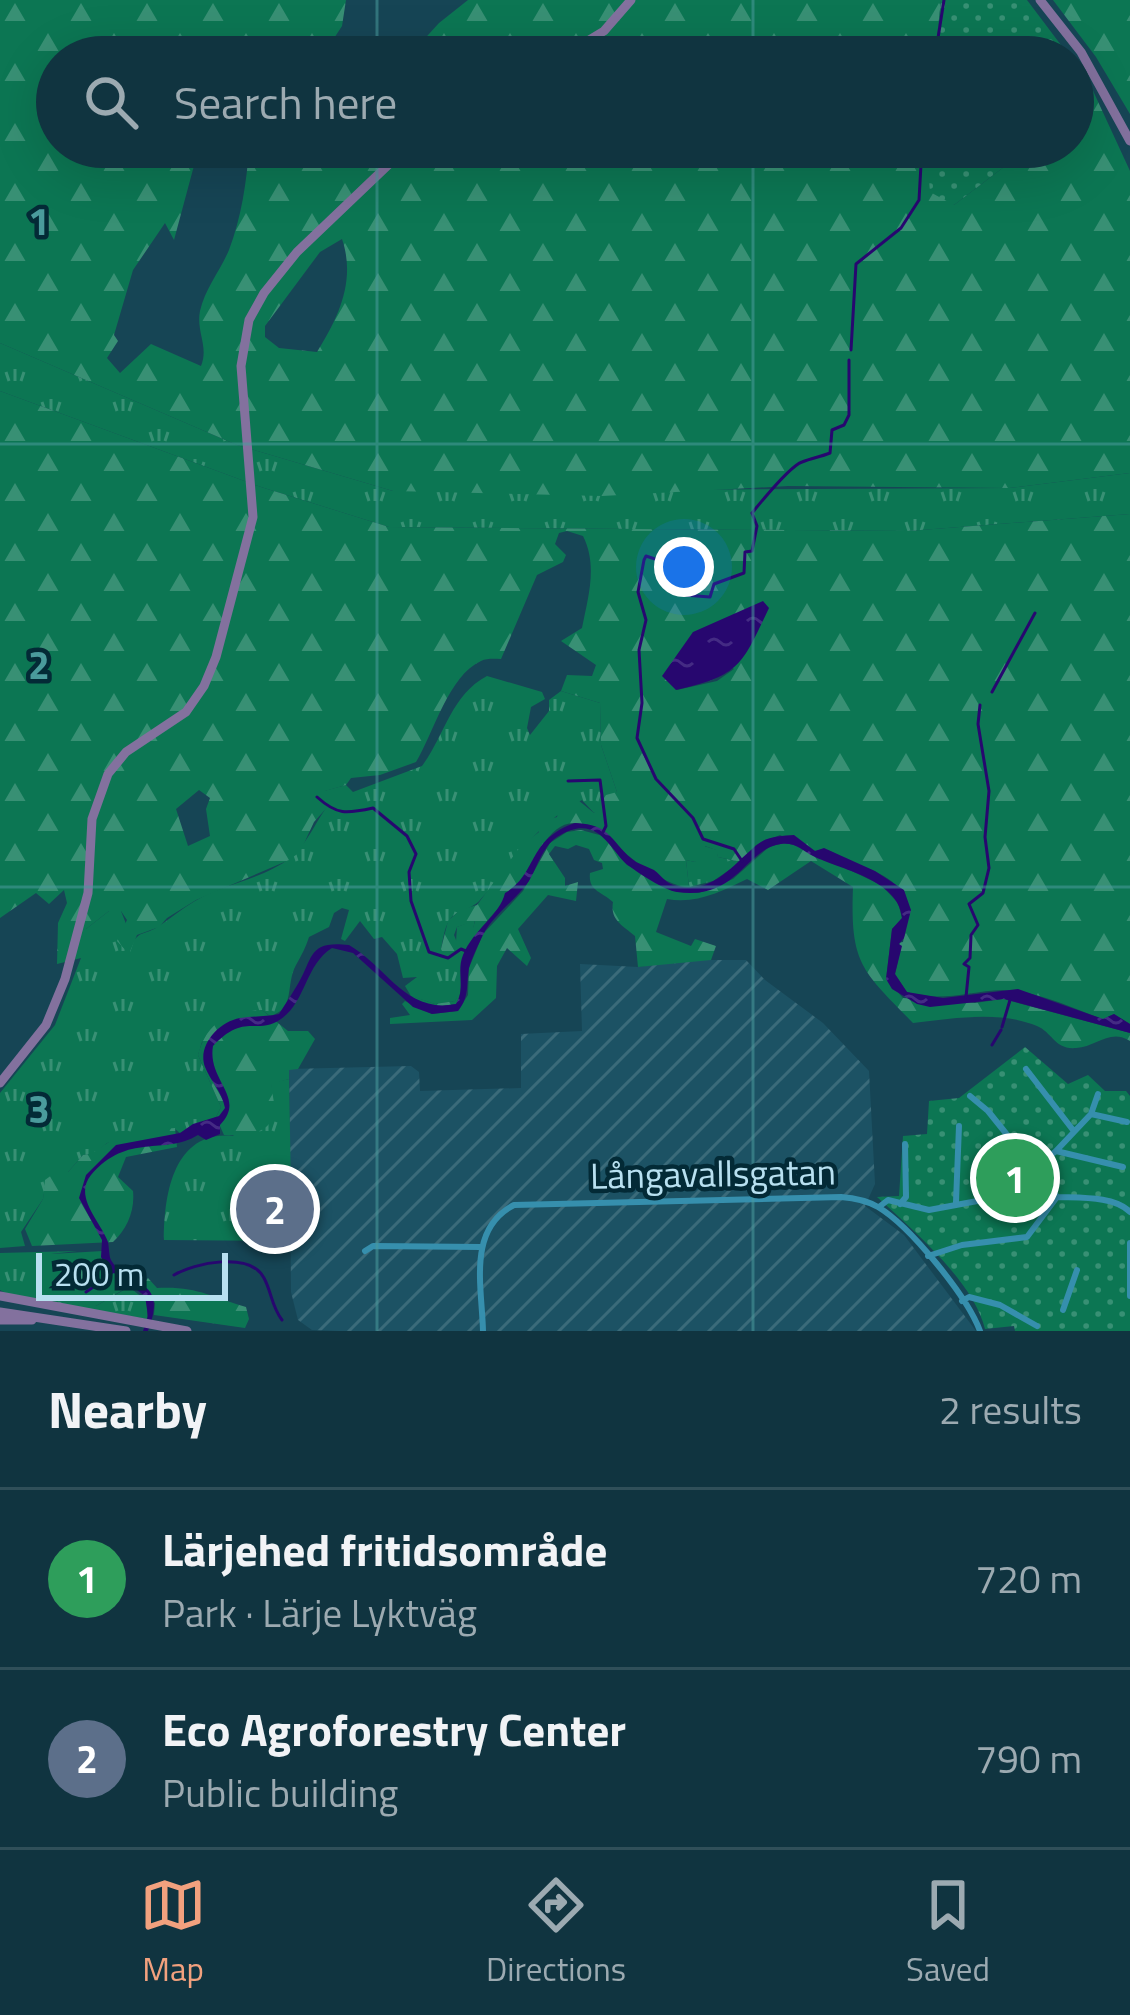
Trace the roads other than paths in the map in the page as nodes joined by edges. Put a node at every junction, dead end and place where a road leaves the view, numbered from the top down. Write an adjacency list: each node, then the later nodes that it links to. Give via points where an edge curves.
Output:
1 (631, 0): 3 (main road)
2 (1040, 0): 4 (main road)
3 (597, 36)
4 (1068, 36)
5 (1094, 76): 6 (main road)
6 (1130, 141)
7 (385, 168): 9 (main road, via 305,243 249,320 241,366 253,517 213,666 186,712 110,770 92,819 88,893 65,979 46,1025)
8 (1026, 1069): 15 (street)
9 (0, 1083)
10 (1098, 1094): 12 (street)
11 (970, 1096): 19 (street)
12 (1091, 1114): 13 (street); 15 (street)
13 (1127, 1122)
14 (959, 1126): 21 (street)
15 (1073, 1130): 17 (street)
16 (905, 1144): 22 (street)
17 (1056, 1151): 18 (street); 19 (street)
18 (1123, 1167)
19 (1034, 1168): 20 (street); 21 (street, via 995,1198)
20 (1057, 1197): 24 (street, via 1115,1202); 28 (street, via 1027,1237)
21 (956, 1202): 22 (street, via 929,1210)
22 (900, 1204): 23 (street)
23 (879, 1207): 26 (street, Långavallsgatan, via 841,1197 514,1205 494,1218); 28 (street, Långavallsgatan)
24 (1130, 1213)
25 (1130, 1246): 29 (street)
26 (481, 1247): 27 (street); 40 (street)
27 (365, 1251)
28 (927, 1256): 33 (street, Långavallsgatan)
29 (1129, 1265): 32 (street)
30 (1078, 1270): 34 (street)
31 (0, 1296): 36 (main road)
32 (1129, 1296)
33 (962, 1301): 37 (street, via 988,1300); 41 (street, Långavallsgatan)
34 (1064, 1310)
35 (0, 1316): 36 (main road)
36 (101, 1322): 38 (main road); 39 (main road)
37 (1037, 1326)
38 (126, 1331)
39 (187, 1331)
40 (482, 1331)
41 (980, 1331)

